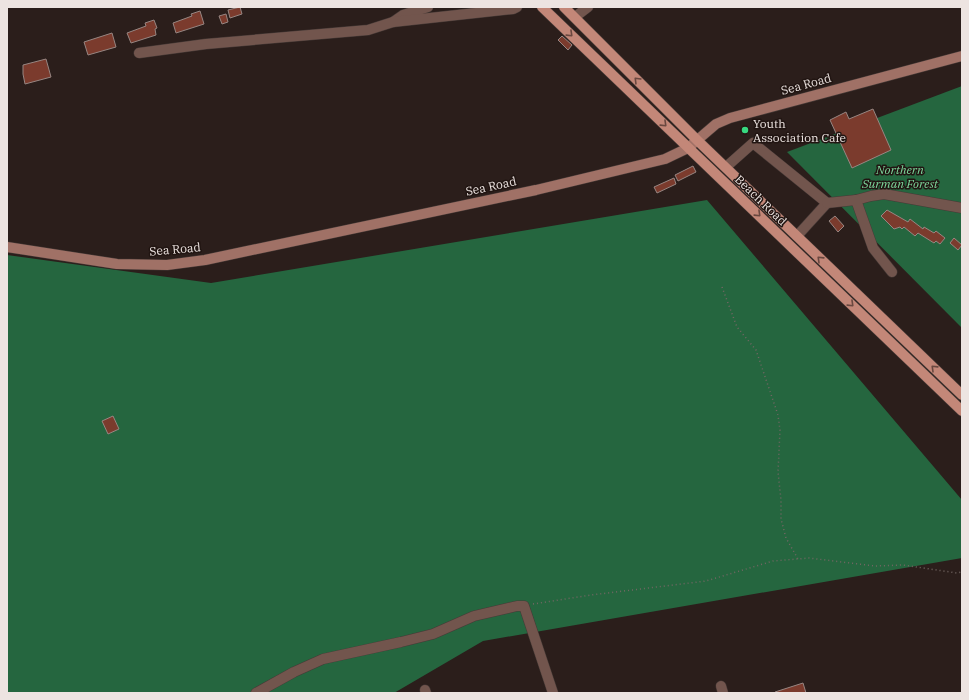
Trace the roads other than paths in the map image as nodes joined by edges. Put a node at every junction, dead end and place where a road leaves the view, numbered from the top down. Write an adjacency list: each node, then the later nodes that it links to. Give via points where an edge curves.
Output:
1 (428, 7): 8 (street, via 403,15)
2 (517, 7): 6 (street)
3 (542, 7): 12 (main road, Beach Road, one-way to 12)
4 (564, 7): 7 (main road, Beach Road)
5 (588, 7): 7 (street)
6 (444, 12): 8 (street, via 417,21)
7 (576, 17): 11 (main road, Beach Road, one-way to 7)
8 (393, 22): 9 (street, via 368,30 206,44)
9 (139, 53)
10 (962, 56): 11 (street, Sea Road, via 730,118 716,124)
11 (698, 141): 12 (street, Sea Road); 13 (main road, Beach Road)
12 (688, 148): 18 (street, Sea Road, via 666,159 536,190 205,260 167,264 117,264); 21 (main road, Beach Road, one-way to 21)
13 (726, 167): 15 (street, via 753,143); 17 (main road, Beach Road)
14 (856, 200): 15 (street); 16 (street, via 884,194); 19 (street, via 873,248)
15 (827, 203): 17 (street)
16 (962, 208)
17 (797, 236): 20 (main road, Beach Road, one-way to 17)
18 (7, 247)
19 (892, 272)
20 (962, 395)
21 (962, 411)
22 (256, 693): 23 (street, via 323,659 433,634 474,616 517,606 524,606)
23 (553, 693)

